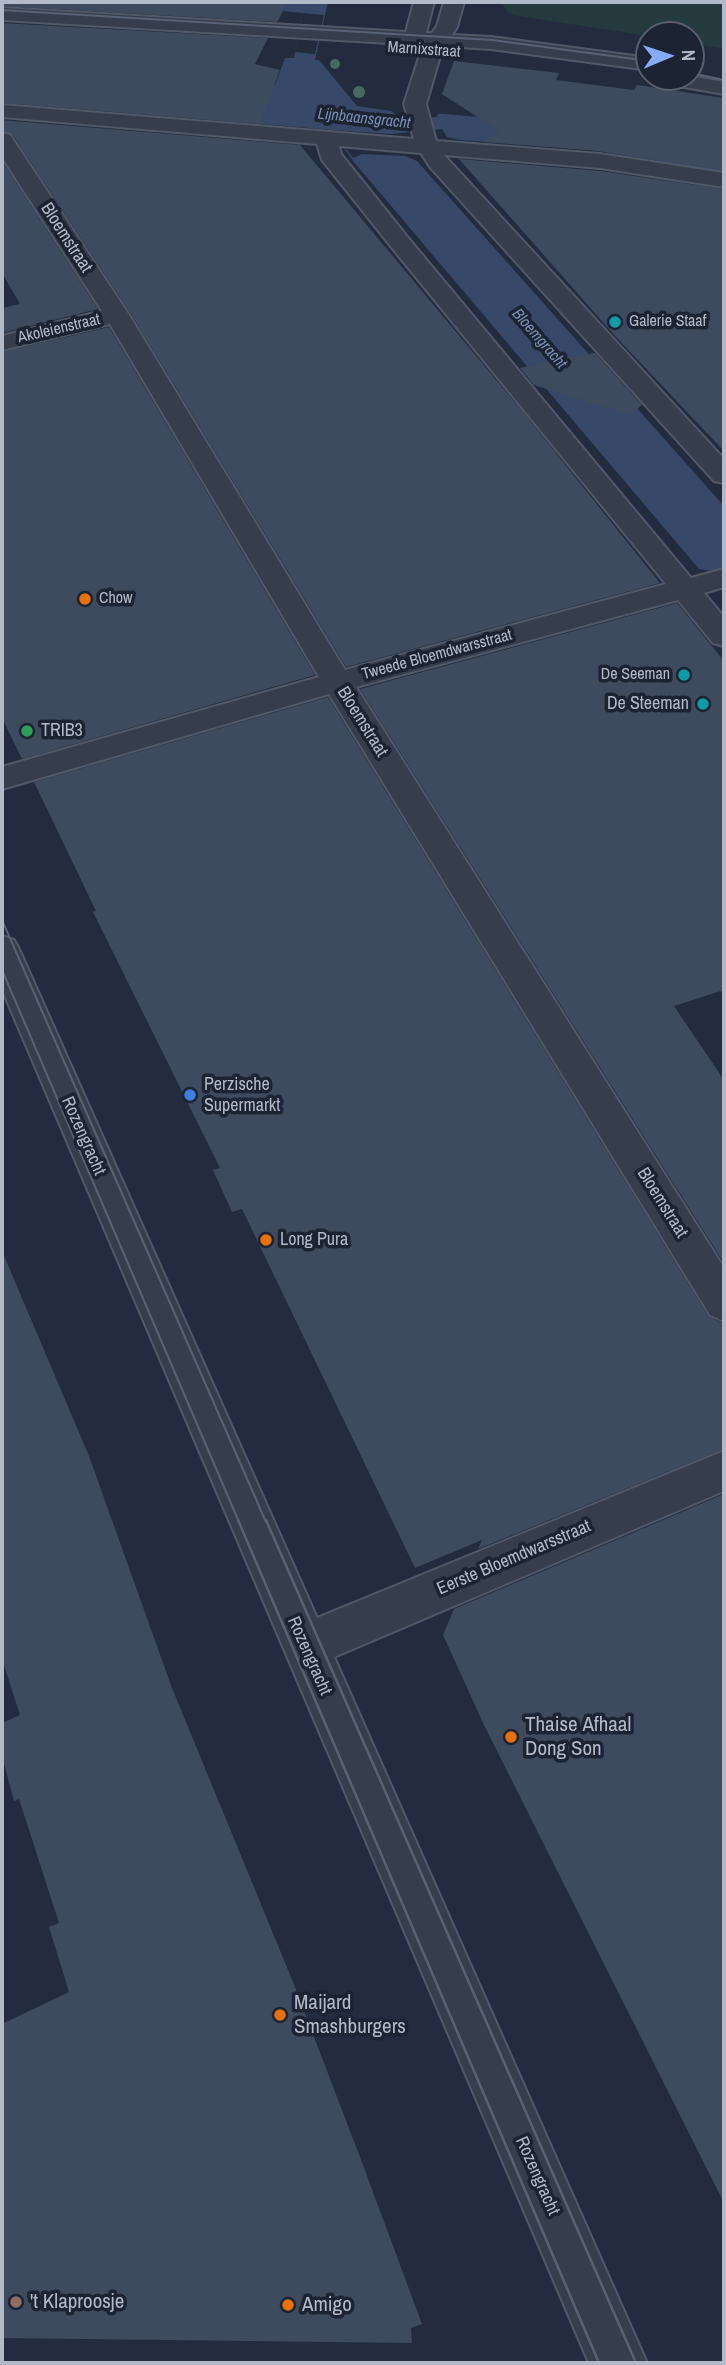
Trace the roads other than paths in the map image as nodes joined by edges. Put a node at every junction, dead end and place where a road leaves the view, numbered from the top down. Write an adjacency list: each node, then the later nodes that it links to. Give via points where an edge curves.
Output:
1 (424, 2): 4 (street)
2 (453, 9): 4 (street)
3 (2, 13): 4 (street, Marnixstraat, via 200,23 226,34)
4 (428, 42): 5 (street, Marnixstraat, via 513,45); 6 (street, Marnixstraat); 12 (street, via 415,104)
5 (635, 62)
6 (635, 74)
7 (705, 74): 8 (street)
8 (724, 77)
9 (705, 85): 10 (street)
10 (724, 88)
11 (2, 111): 14 (street)
12 (421, 131): 14 (street, via 396,143); 15 (street); 18 (street, via 438,162)
13 (2, 140): 16 (street, Bloemstraat)
14 (333, 140): 19 (street, via 330,155)
15 (724, 180)
16 (117, 316): 17 (street, Akoleienstraat); 21 (street, Bloemstraat)
17 (2, 342)
18 (724, 475)
19 (707, 583): 20 (street); 21 (street, Tweede Bloemdwarsstraat)
20 (724, 636)
21 (337, 682): 22 (street, Tweede Bloemdwarsstraat); 24 (street, Bloemstraat)
22 (2, 778)
23 (2, 949): 26 (street, Rozengracht)
24 (724, 1303)
25 (724, 1471): 26 (street, Eerste Bloemdwarsstraat)
26 (305, 1646): 27 (street, Rozengracht)
27 (618, 2363)

